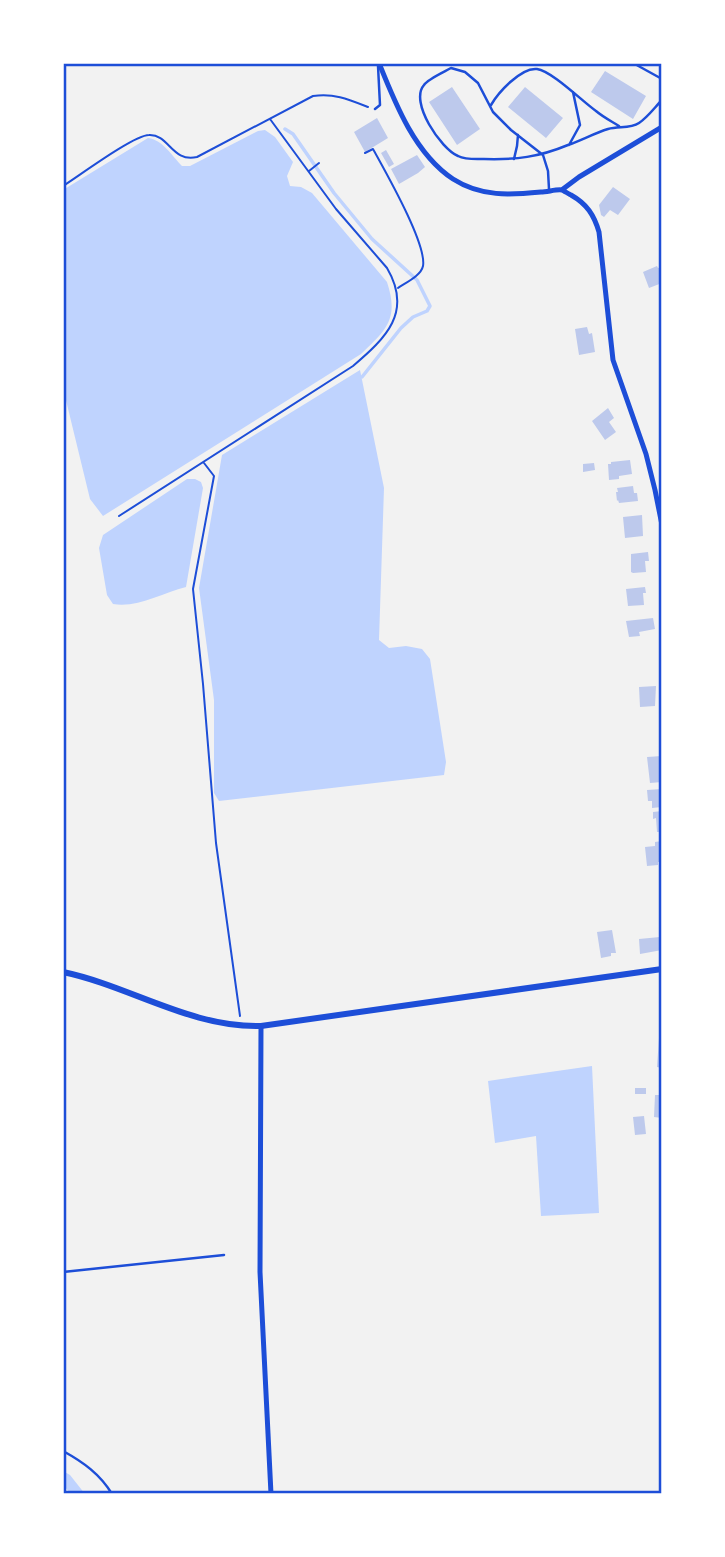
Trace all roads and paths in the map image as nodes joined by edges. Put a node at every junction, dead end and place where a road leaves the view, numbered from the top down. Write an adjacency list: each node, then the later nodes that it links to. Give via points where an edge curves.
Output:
1 (378, 63): 7 (lane, via 380,105); 20 (street, via 407,124 444,172 468,187 496,194)
2 (634, 63): 3 (lane)
3 (662, 79)
4 (573, 92): 6 (lane, via 537,69 527,71 498,93); 9 (lane); 12 (lane, via 580,125)
5 (662, 100): 9 (lane, via 638,124)
6 (490, 106): 11 (lane); 15 (lane, via 478,83 451,68 423,85 419,98 429,125 456,156)
7 (375, 109): 8 (path, via 327,94 313,96)
8 (270, 119): 17 (path); 18 (path, via 188,159 160,138 150,134 136,138)
9 (619, 126): 12 (lane)
10 (662, 127): 19 (street)
11 (517, 135): 14 (lane); 15 (lane)
12 (569, 145): 14 (lane)
13 (365, 153): 21 (path, via 373,149 422,256 417,275)
14 (542, 155): 15 (lane); 20 (lane)
15 (514, 159)
16 (319, 163): 17 (path)
17 (310, 170): 21 (path, via 336,209 387,268)
18 (63, 186)
19 (563, 189): 20 (street); 24 (street, via 584,204 597,223 613,360 646,454)
20 (550, 192)
21 (397, 289): 22 (path, via 391,328 354,366)
22 (204, 462): 23 (path); 28 (path, via 214,475 193,589 194,611 216,843)
23 (119, 516)
24 (662, 525)
25 (662, 969): 27 (street)
26 (63, 972): 28 (street, via 209,1021)
27 (261, 1026): 28 (street); 33 (street, via 260,1272)
28 (242, 1027)
29 (224, 1255): 30 (lane)
30 (63, 1272)
31 (63, 1451): 32 (lane, via 93,1471)
32 (111, 1494)
33 (271, 1494)

